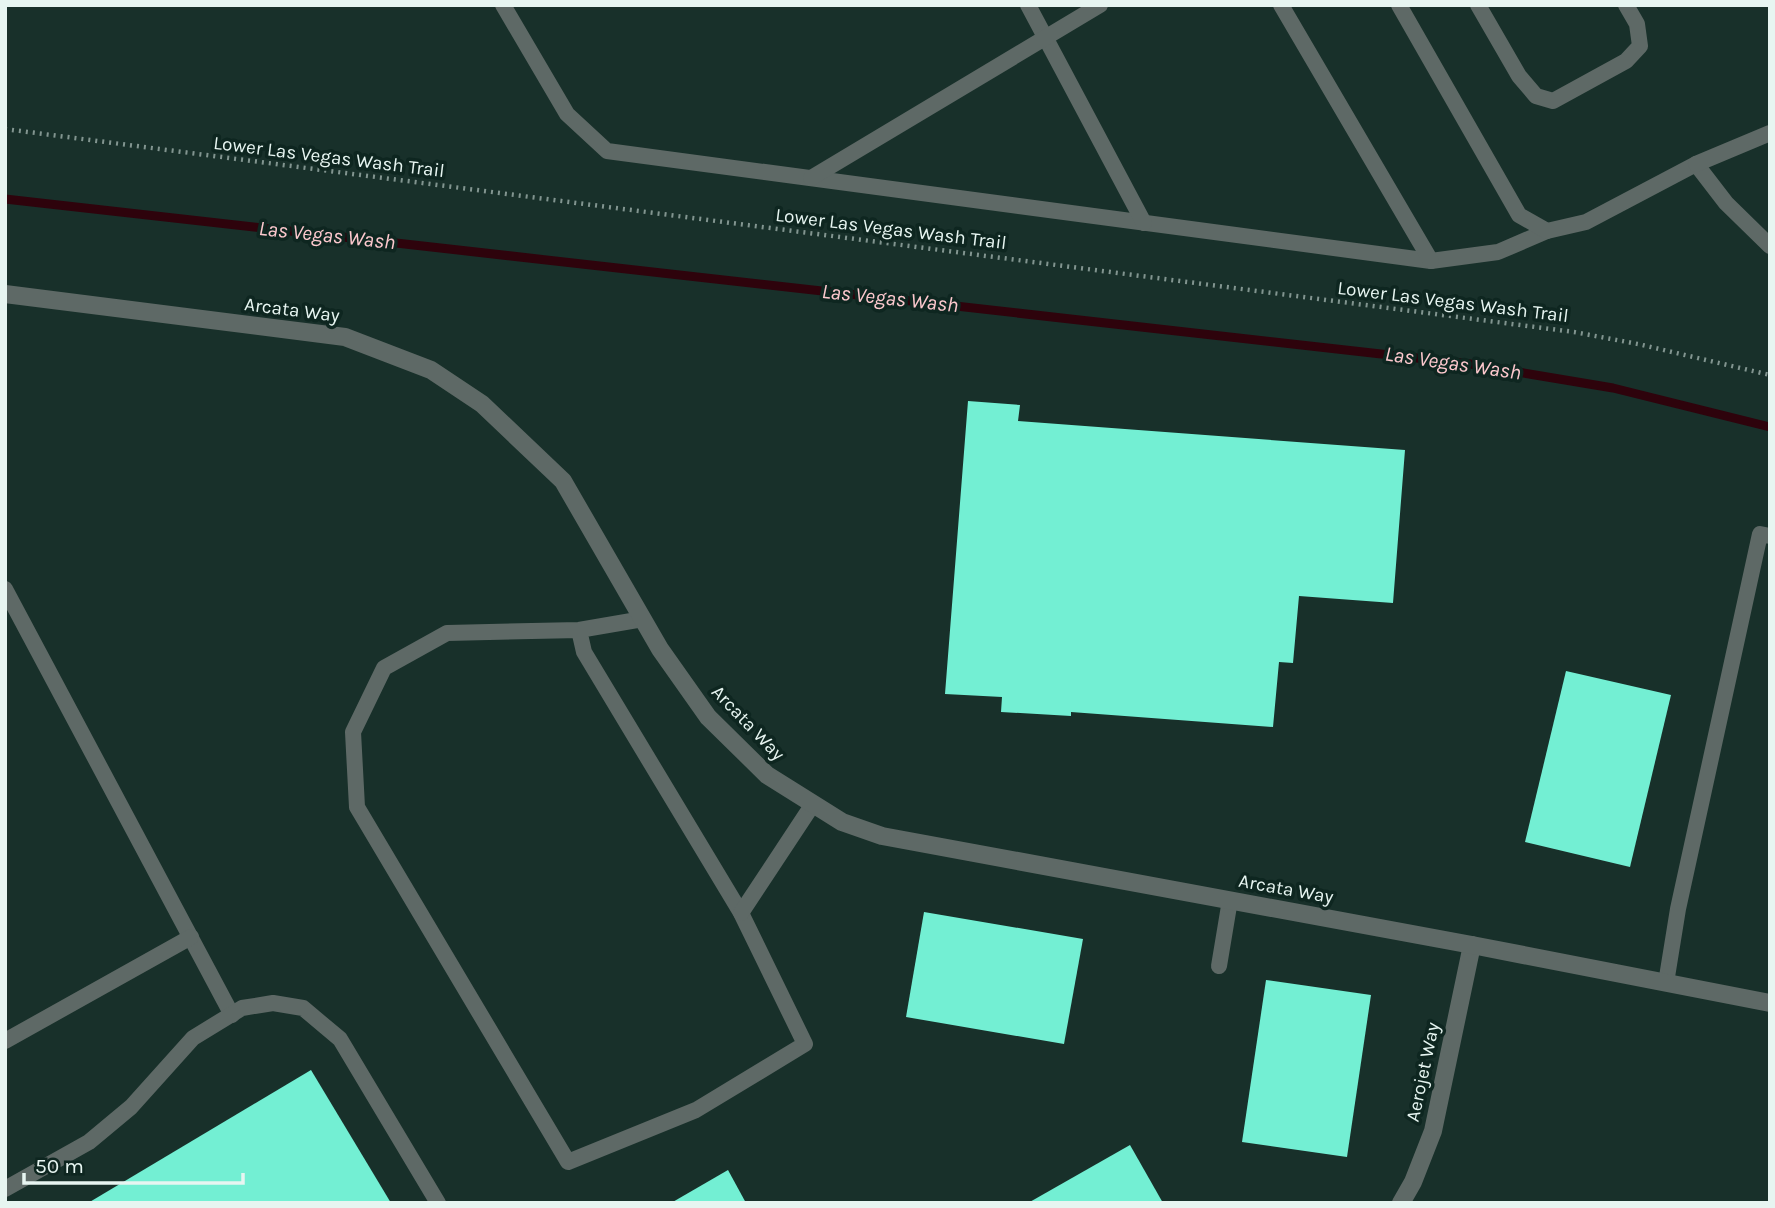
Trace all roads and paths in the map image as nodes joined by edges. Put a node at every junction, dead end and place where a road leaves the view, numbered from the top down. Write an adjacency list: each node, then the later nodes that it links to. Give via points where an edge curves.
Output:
1 (503, 5): 12 (lane, via 566,114 607,151)
2 (1028, 5): 8 (lane)
3 (1100, 5): 8 (lane)
4 (1281, 5): 16 (lane)
5 (1399, 5): 14 (lane, via 1519,215)
6 (1478, 5): 7 (lane, via 1519,76 1536,96 1553,101 1626,61 1640,46 1637,24)
7 (1626, 5)
8 (1046, 37): 12 (lane); 13 (lane)
9 (5, 129): 18 (path, Lower Las Vegas Wash Trail, via 1510,323 1638,344)
10 (1770, 134): 11 (lane)
11 (1696, 164): 14 (lane, via 1586,222); 15 (lane, via 1726,203)
12 (810, 178): 13 (lane)
13 (1144, 223): 16 (lane)
14 (1547, 231): 16 (lane, via 1498,252)
15 (1770, 246)
16 (1431, 261)
17 (5, 295): 21 (street, Arcata Way, via 345,337 431,370 482,404 563,481)
18 (1770, 376)
19 (1770, 536): 29 (lane, via 1760,534)
20 (5, 589): 26 (lane)
21 (643, 619): 22 (lane); 23 (street, Arcata Way, via 708,717 767,775)
22 (579, 630): 25 (lane, via 584,652); 25 (lane, via 447,633 384,668 353,732 357,807 568,1162 696,1110 805,1044)
23 (813, 804): 24 (street, Arcata Way, via 842,822 882,836); 25 (lane)
24 (1230, 900): 27 (street, Arcata Way); 28 (lane)
25 (741, 913)
26 (191, 937): 31 (lane); 32 (lane)
27 (1472, 945): 29 (street, Arcata Way); 35 (street, Aerojet Way, via 1433,1131)
28 (1219, 966)
29 (1666, 983): 30 (street, Arcata Way)
30 (1770, 1003)
31 (232, 1015): 33 (lane, via 193,1038 131,1107 89,1142); 34 (lane, via 242,1008 273,1003 303,1008 340,1039)
32 (5, 1041)
33 (5, 1189)
34 (438, 1203)
35 (1401, 1203)

